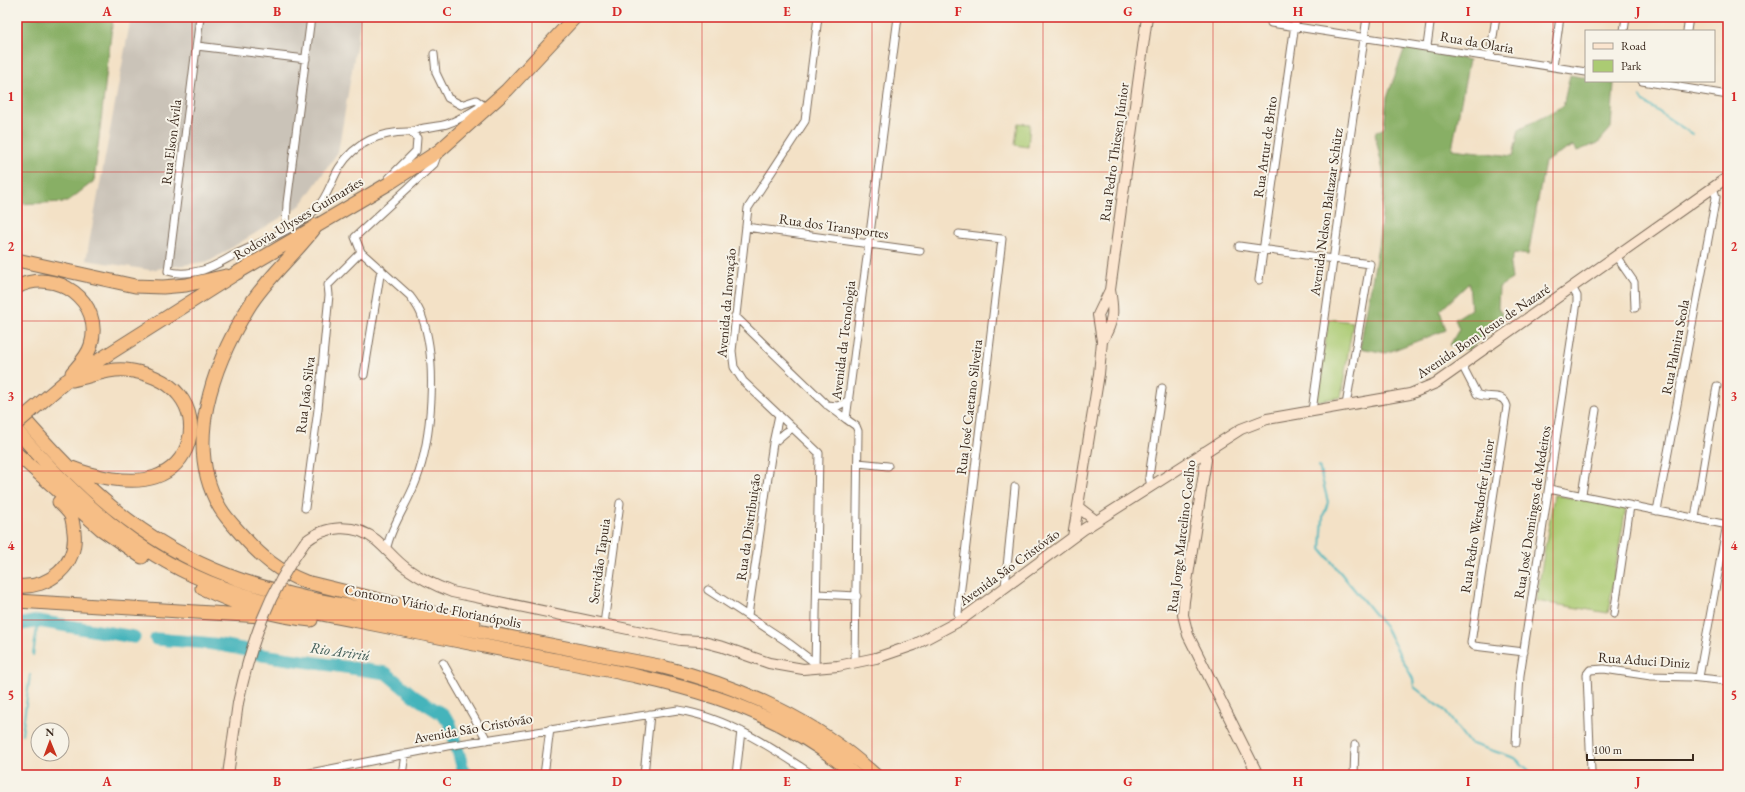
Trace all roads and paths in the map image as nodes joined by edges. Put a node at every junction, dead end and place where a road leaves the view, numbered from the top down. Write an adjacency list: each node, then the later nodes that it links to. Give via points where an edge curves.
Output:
1 (200, 17): 19 (street, Rua Elson Ávila)
2 (311, 17): 23 (street)
3 (575, 17): 30 (highway, Rodovia Ulysses Guimarães)
4 (818, 17): 38 (street, Avenida da Inovação, via 805,121 748,208)
5 (898, 17): 41 (street, Avenida da Tecnologia)
6 (1147, 17): 54 (main road, Rua Pedro Thiesen Júnior)
7 (1296, 17): 15 (street, Rua Artur de Brito)
8 (1367, 17): 18 (street, Avenida Nelson Baltazar Schütz)
9 (1431, 17): 20 (street)
10 (1496, 17): 22 (street)
11 (1560, 17): 24 (street)
12 (1626, 17): 16 (street)
13 (1689, 17): 17 (street)
14 (1271, 23): 15 (street, Rua da Olaria)
15 (1295, 27): 18 (street, Rua da Olaria); 43 (street, Rua Artur de Brito)
16 (1624, 30)
17 (1687, 30)
18 (1364, 37): 20 (street, Rua da Olaria); 47 (street, Avenida Nelson Baltazar Schütz)
19 (197, 46): 23 (street); 39 (street, Rua Elson Ávila, via 168,271 176,274 205,270)
20 (1427, 46): 22 (street, Rua da Olaria)
21 (434, 54): 30 (street, via 436,73 448,98 461,105 476,100)
22 (1490, 58): 24 (street, Rua da Olaria)
23 (306, 59): 39 (street, via 287,203)
24 (1553, 67): 25 (street, Rua da Olaria)
25 (1585, 72)
26 (1654, 82): 27 (street)
27 (1678, 84): 28 (street)
28 (1728, 95)
29 (1728, 106): 31 (street)
30 (487, 108): 32 (street, via 478,108 448,123); 33 (highway, Rodovia Ulysses Guimarães)
31 (1728, 120)
32 (411, 132): 35 (street, via 417,138 416,151 390,176); 39 (street, via 375,137 358,146 339,168 317,208)
33 (439, 151): 35 (highway, Rodovia Ulysses Guimarães); 45 (street, via 434,164 358,233 356,240)
34 (1728, 177): 36 (main road, Avenida Bom Jesus de Nazaré)
35 (388, 184): 37 (highway, Rodovia Ulysses Guimarães)
36 (1713, 187): 46 (main road, Avenida Bom Jesus de Nazaré); 93 (street, Rua Palmira Seola, via 1716,197)
37 (317, 225): 50 (highway, Rodovia Ulysses Guimarães); 111 (highway, via 259,292 221,358 210,395 204,433 207,472 220,508 233,526 263,557 292,576 306,582 447,615)
38 (746, 227): 41 (street, Rua dos Transportes); 58 (street, Avenida da Inovação)
39 (286, 229)
40 (959, 234): 108 (street, Rua José Caetano Silveira, via 1002,239 958,613)
41 (869, 244): 44 (street, Rua dos Transportes); 67 (street, Avenida da Tecnologia)
42 (1239, 246): 43 (street)
43 (1263, 249): 47 (street); 51 (street, Rua Artur de Brito)
44 (920, 251)
45 (361, 252): 49 (street); 92 (street, Rua João Silva, via 328,285 318,409)
46 (1616, 256): 53 (main road, Avenida Bom Jesus de Nazaré); 56 (street, via 1634,282)
47 (1332, 259): 69 (street, via 1370,264); 72 (street, Avenida Nelson Baltazar Schütz)
48 (17, 260): 50 (highway, via 135,286 186,285)
49 (381, 269): 63 (street); 98 (street, via 416,304 424,323 431,358 424,453 416,482 391,532)
50 (235, 274): 64 (highway, Rodovia Ulysses Guimarães)
51 (1259, 280)
52 (17, 287): 64 (highway, via 36,281 58,283 76,293 88,310 92,323 92,344 82,362)
53 (1572, 287): 62 (main road, Avenida Bom Jesus de Nazaré); 87 (street, Rua José Domingos de Medeiros, via 1576,302)
54 (1110, 290): 55 (main road, Rua Pedro Thiesen Júnior); 57 (main road, Rua Pedro Thiesen Júnior)
55 (1101, 307): 57 (main road); 59 (main road, Rua Pedro Thiesen Júnior, via 1098,315)
56 (1635, 308)
57 (1113, 310): 60 (main road, Rua Pedro Thiesen Júnior)
58 (735, 316): 68 (street); 73 (street, Avenida da Inovação, via 732,351 734,368 742,381)
59 (1099, 328): 60 (main road); 61 (main road, Rua Pedro Thiesen Júnior)
60 (1110, 328): 61 (main road, Rua Pedro Thiesen Júnior)
61 (1102, 341): 91 (main road, Rua Pedro Thiesen Júnior)
62 (1462, 365): 69 (main road, Avenida Bom Jesus de Nazaré, via 1436,383 1410,394); 112 (street, Rua Pedro Wersdorfer Júnior, via 1477,394 1501,397 1506,406 1471,643 1474,646)
63 (364, 376)
64 (66, 381): 75 (highway, Rodovia Ulysses Guimarães, bridge); 82 (highway, via 124,370 153,377 169,385 179,395 187,407 191,429 189,443 183,456 168,471 155,477 141,479 97,476)
65 (1717, 386): 94 (street)
66 (1162, 388): 85 (street, via 1149,477)
67 (849, 400): 68 (street, via 838,406); 74 (street, Avenida da Tecnologia)
68 (829, 405): 74 (street)
69 (1346, 405): 72 (main road, Avenida Bom Jesus de Nazaré)
70 (1596, 410): 88 (street)
71 (17, 411): 82 (highway, Contorno Viário de Florianópolis)
72 (1312, 412): 79 (main road, Avenida Bom Jesus de Nazaré, via 1267,419 1241,429)
73 (779, 415): 76 (street, Avenida da Inovação); 78 (street, Rua da Distribuição)
74 (847, 415): 81 (street, Avenida da Tecnologia, via 858,428)
75 (17, 423)
76 (793, 428): 78 (street); 102 (street, Avenida da Inovação, via 820,455)
77 (17, 431): 110 (highway, Contorno Viário de Florianópolis, via 69,488 103,518 136,543 177,567 226,589 262,601)
78 (773, 443): 106 (street, Rua da Distribuição)
79 (1204, 452): 85 (main road, Avenida São Cristóvão); 136 (main road, Rua Jorge Marcelino Coelho, via 1206,460 1184,601 1185,626 1192,645)
80 (17, 454): 84 (highway)
81 (858, 463): 83 (street); 103 (street, Avenida da Tecnologia)
82 (66, 466): 111 (highway, Contorno Viário de Florianópolis, via 98,497 139,529 183,556 230,577 306,598)
83 (888, 466)
84 (44, 479): 99 (highway, via 49,490 70,515 74,538 73,551 64,568 54,577 36,585); 107 (highway, via 101,529 174,575 232,602)
85 (1150, 486): 95 (main road, Avenida São Cristóvão)
86 (1015, 487): 100 (street)
87 (1549, 488): 88 (street); 112 (street, Rua José Domingos de Medeiros)
88 (1582, 494): 90 (street)
89 (620, 503): 109 (street, Servidão Tapuia)
90 (1630, 506): 93 (street); 105 (street)
91 (1078, 507): 95 (main road); 97 (main road, Rua Pedro Thiesen Júnior)
92 (305, 508)
93 (1656, 511): 94 (street)
94 (1695, 518): 96 (street)
95 (1096, 521): 97 (main road, Avenida São Cristóvão)
96 (1727, 524): 116 (street)
97 (1073, 537): 100 (main road, Avenida São Cristóvão)
98 (386, 551): 109 (main road, Avenida São Cristóvão, via 418,576 452,592); 127 (main road, Avenida São Cristóvão, bridge, via 370,536 351,528 330,529 316,534 305,542 283,574 263,614 252,645 238,703)
99 (17, 586)
100 (1005, 587): 108 (main road, Avenida São Cristóvão)
101 (708, 590): 106 (street)
102 (817, 594): 103 (street); 115 (street, Avenida da Inovação)
103 (857, 596): 113 (street, Avenida da Tecnologia)
104 (17, 600): 107 (highway)
105 (1614, 614)
106 (748, 615): 115 (street, via 786,641)
107 (281, 617): 110 (highway)
108 (961, 620): 113 (main road, Avenida São Cristóvão, via 914,645)
109 (604, 624): 115 (main road, Avenida São Cristóvão, via 680,640 708,643 785,667)
110 (382, 626): 134 (highway, Contorno Viário de Florianópolis, via 629,674 703,692 740,704 790,729)
111 (518, 639): 135 (highway, Contorno Viário de Florianópolis, via 659,666 745,692 813,727)
112 (1524, 652): 122 (street, Rua José Domingos de Medeiros)
113 (855, 662): 115 (main road, Avenida São Cristóvão, via 826,669)
114 (443, 663): 121 (street)
115 (815, 666)
116 (1699, 677): 117 (street, Rua Aduci Diniz); 126 (street, Rua Aduci Diniz, via 1651,676 1604,669 1590,670 1587,674)
117 (1728, 681)
118 (650, 714): 119 (street, Avenida São Cristóvão); 120 (street, Avenida São Cristóvão, via 678,710); 131 (street)
119 (550, 729): 121 (street, Avenida São Cristóvão); 130 (street)
120 (741, 731): 132 (street); 133 (street, Avenida São Cristóvão)
121 (487, 740): 124 (street, Avenida São Cristóvão)
122 (1516, 743)
123 (1355, 745): 137 (street)
124 (405, 754): 125 (street, Avenida São Cristóvão); 129 (street)
125 (334, 772): 128 (street, Avenida São Cristóvão)
126 (1591, 772)
127 (228, 775)
128 (300, 775)
129 (402, 775)
130 (544, 775)
131 (644, 775)
132 (736, 775)
133 (813, 775)
134 (855, 775)
135 (875, 775)
136 (1258, 775)
137 (1354, 775)

